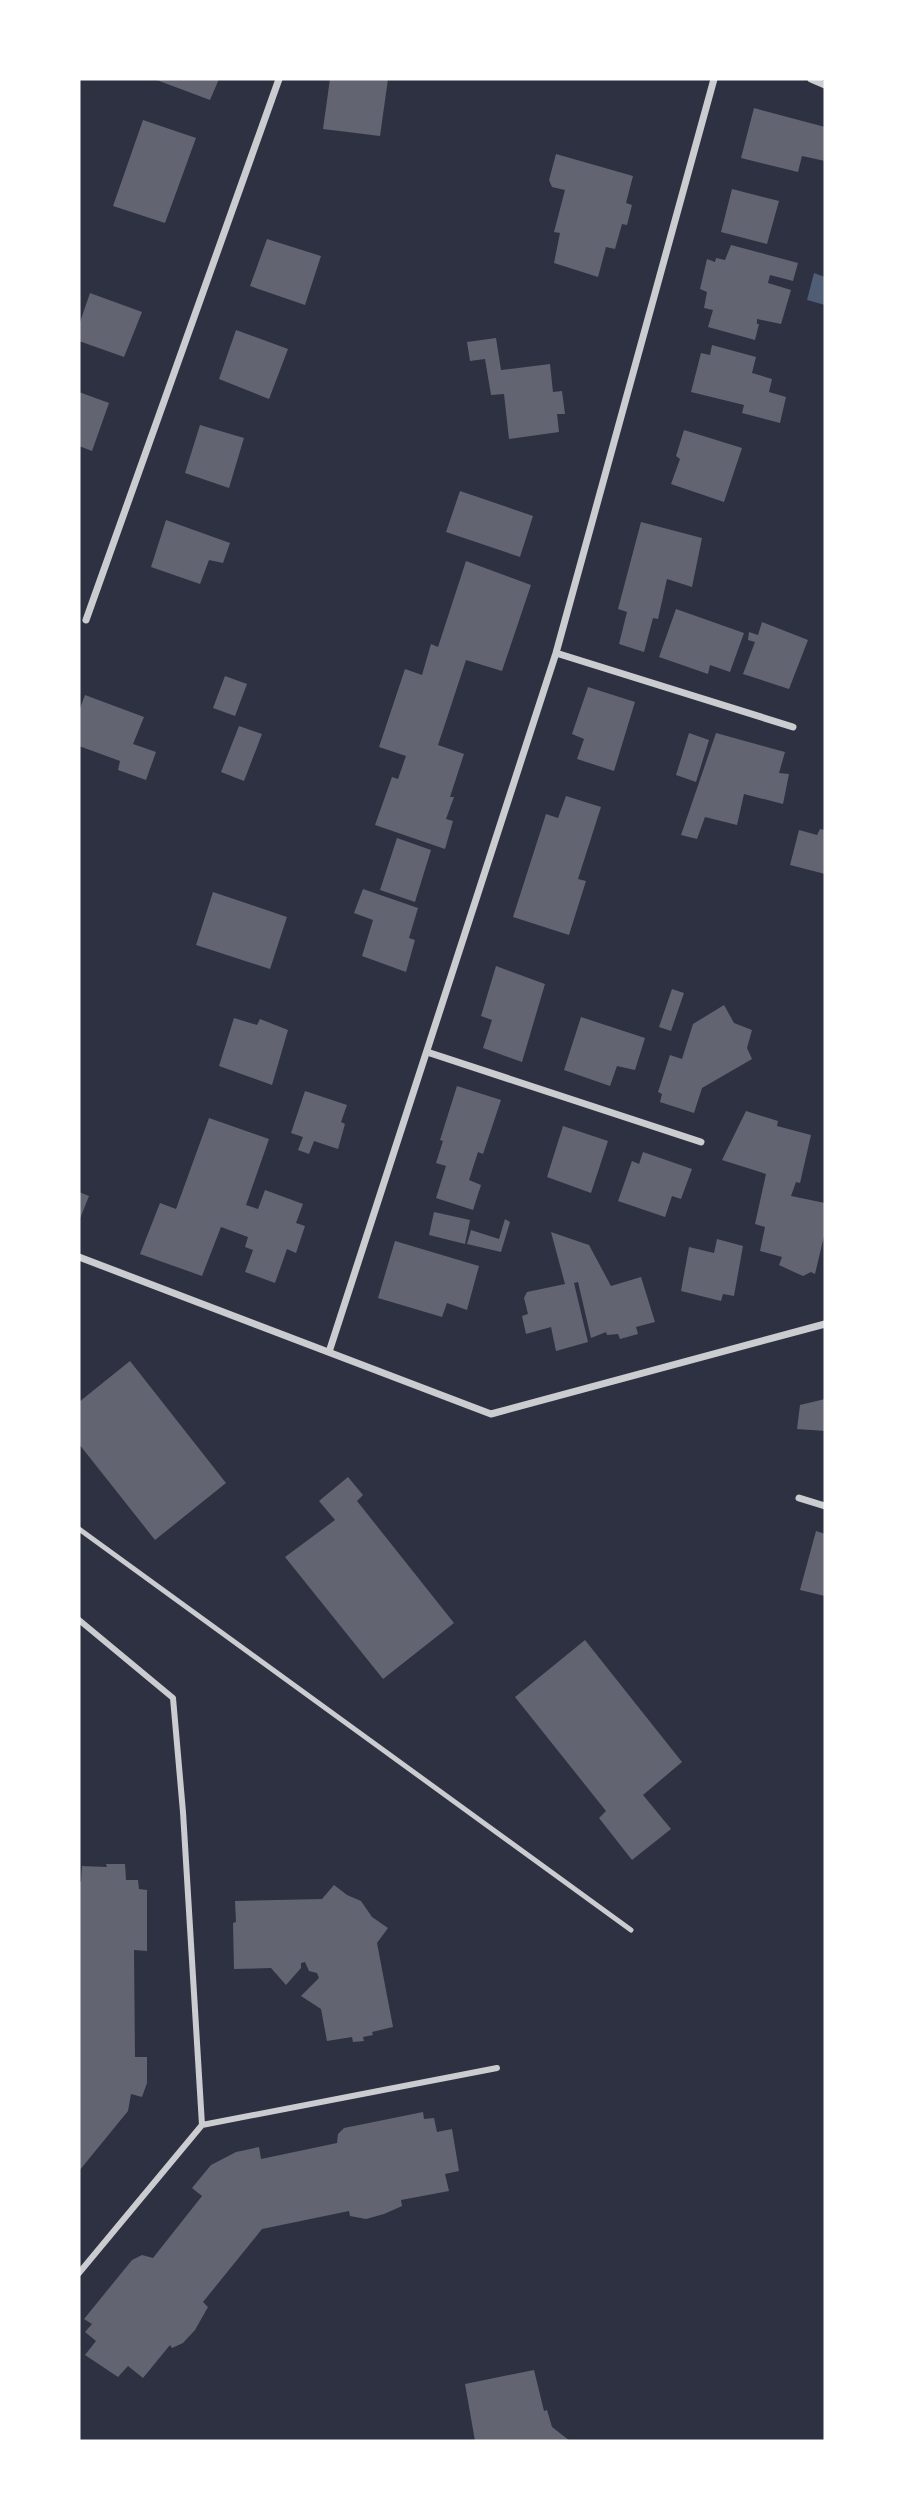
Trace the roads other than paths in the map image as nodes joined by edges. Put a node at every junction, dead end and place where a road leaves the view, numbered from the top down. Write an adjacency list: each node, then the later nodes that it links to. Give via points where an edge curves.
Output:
1 (279, 79): 5 (street)
2 (714, 79): 6 (street)
3 (811, 79): 4 (street)
4 (825, 85)
5 (86, 620)
6 (556, 653): 7 (street); 8 (street)
7 (793, 727)
8 (427, 1052): 9 (street); 12 (street)
9 (701, 1142)
10 (79, 1257): 12 (street)
11 (825, 1324): 12 (street, via 491,1414)
12 (329, 1352)
13 (799, 1498): 14 (street)
14 (825, 1506)
15 (79, 1529): 17 (lane)
16 (79, 1620): 19 (street, via 173,1698)
17 (631, 1930)
18 (497, 2068): 19 (street)
19 (202, 2125): 20 (street)
20 (79, 2273)

